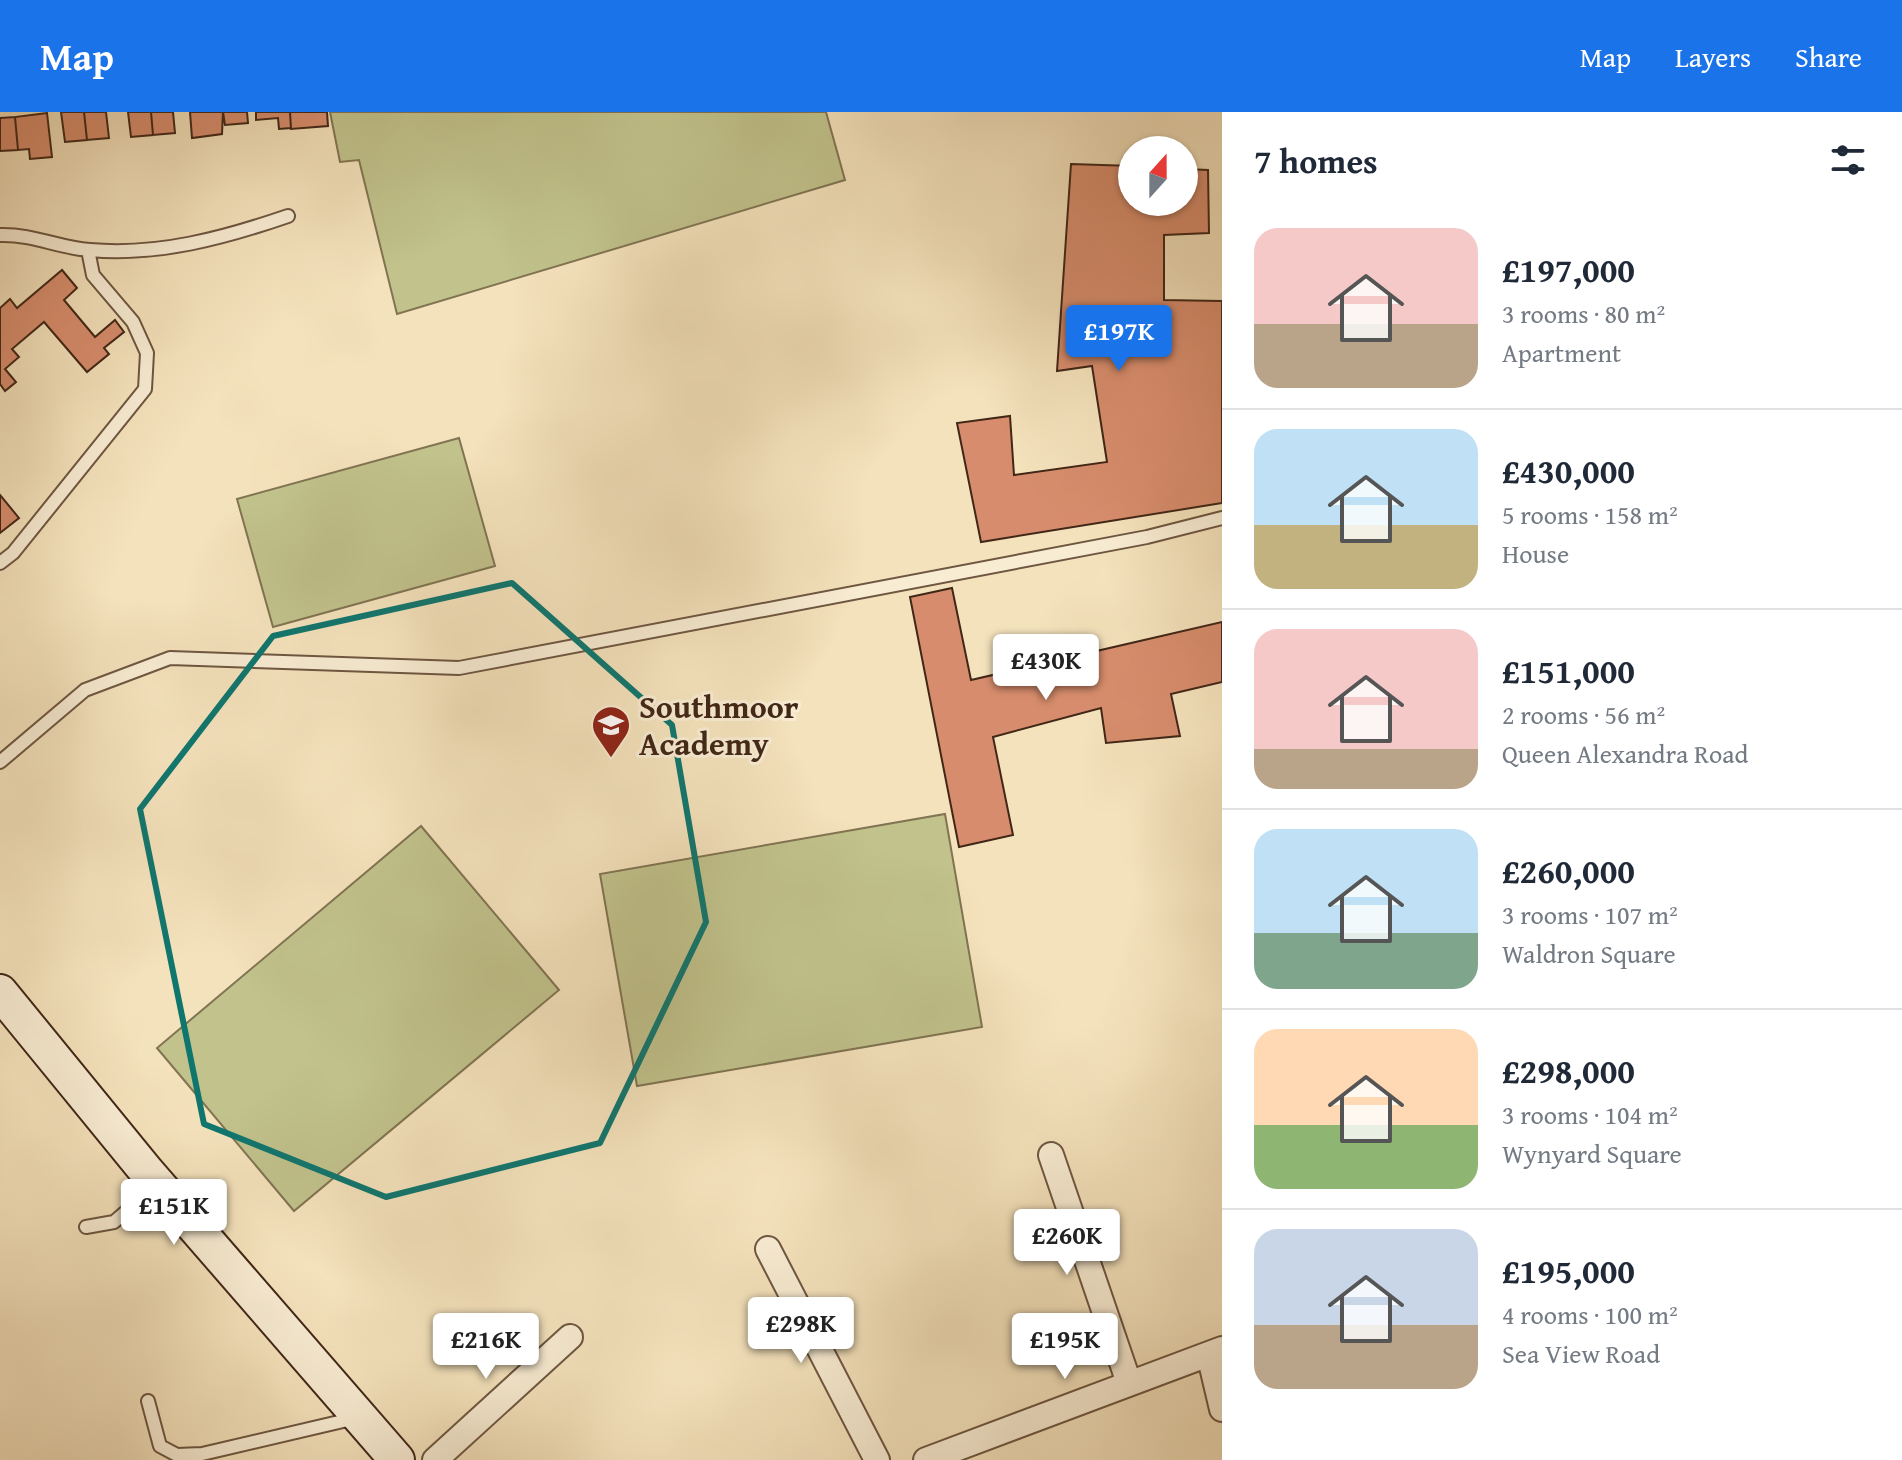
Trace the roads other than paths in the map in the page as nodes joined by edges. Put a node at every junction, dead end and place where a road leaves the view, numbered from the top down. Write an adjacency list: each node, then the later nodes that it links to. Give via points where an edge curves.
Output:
1 (288, 216): 3 (lane, via 220,240)
2 (0, 235): 3 (lane, via 27,235)
3 (88, 250): 5 (lane, via 93,275 133,322 147,353 145,389)
4 (1222, 518): 6 (lane, via 1132,540 459,668 170,658 85,690)
5 (0, 563)
6 (0, 762)
7 (0, 992): 9 (street)
8 (1051, 1155): 14 (street)
9 (158, 1184): 10 (lane, via 114,1222); 17 (street)
10 (86, 1227)
11 (768, 1249): 20 (street)
12 (570, 1337): 19 (street)
13 (1216, 1352): 14 (street); 16 (street)
14 (1129, 1383): 21 (street)
15 (148, 1401): 17 (lane, via 160,1446 177,1455 202,1454)
16 (1222, 1409)
17 (360, 1417): 18 (street)
18 (397, 1460)
19 (435, 1460)
20 (877, 1460)
21 (926, 1460)

